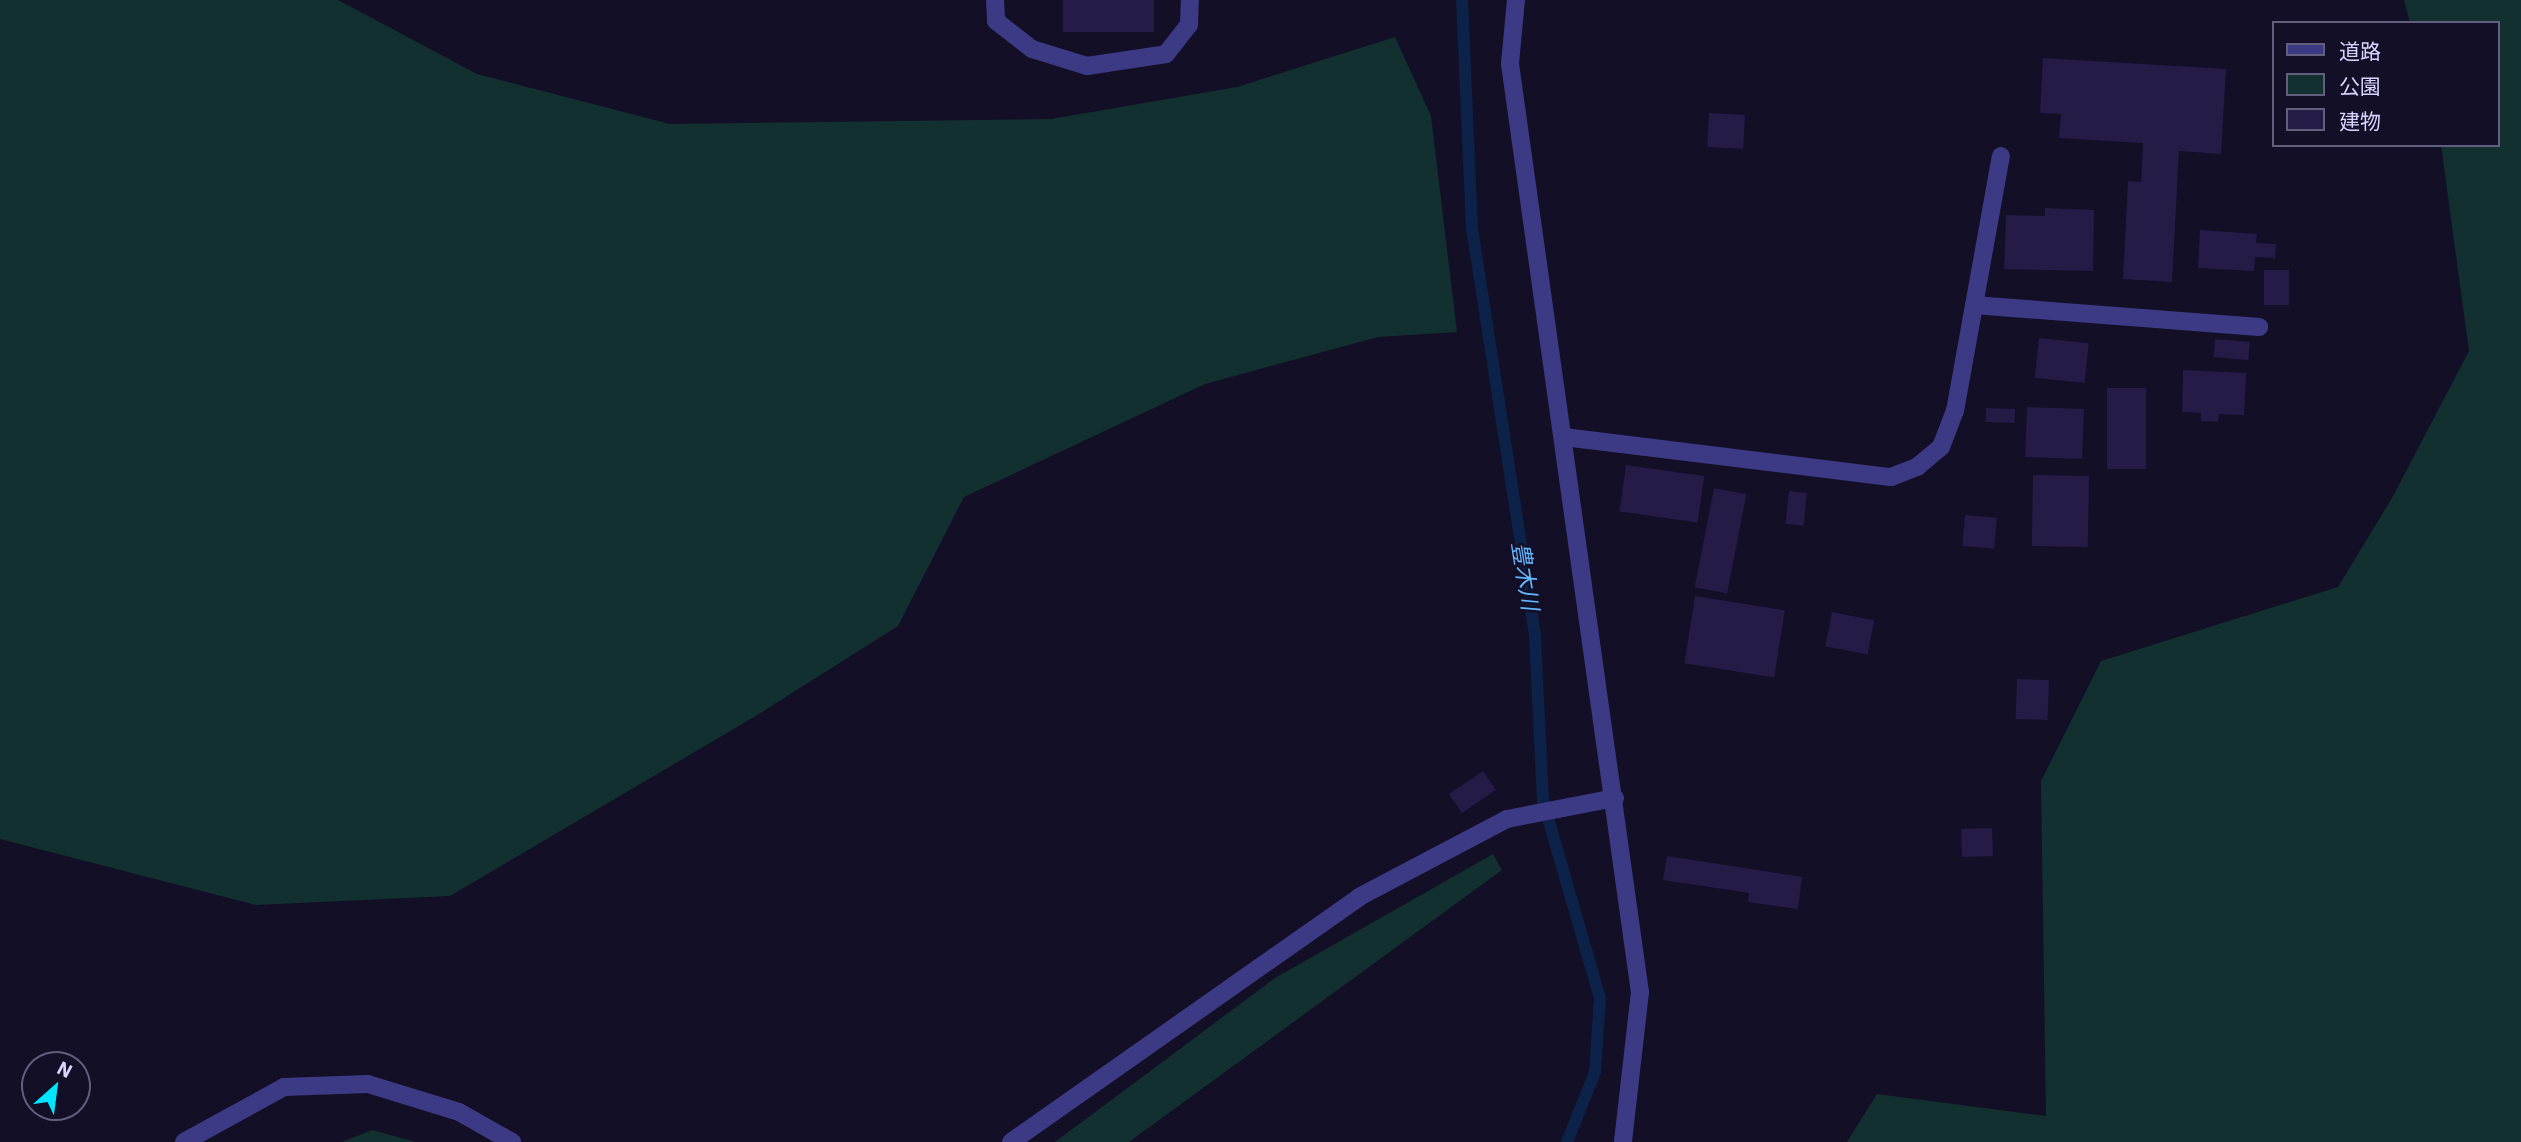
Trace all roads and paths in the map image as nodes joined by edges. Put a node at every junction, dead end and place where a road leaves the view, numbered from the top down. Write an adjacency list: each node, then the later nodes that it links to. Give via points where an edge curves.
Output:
1 (995, 0): 2 (street, via 996,21 1032,49 1087,66 1167,54 1189,25)
2 (1190, 0)
3 (1516, 0): 7 (street, via 1510,65)
4 (2001, 156): 5 (street)
5 (1974, 305): 6 (street); 7 (street, via 1955,411 1941,447 1917,467 1891,477)
6 (2259, 327)
7 (1563, 437): 8 (street)
8 (1615, 798): 11 (street, via 1507,819 1359,897); 12 (street, via 1640,992)
9 (184, 1142): 10 (street, via 284,1087 368,1084 459,1112)
10 (512, 1142)
11 (1011, 1142)
12 (1623, 1142)

